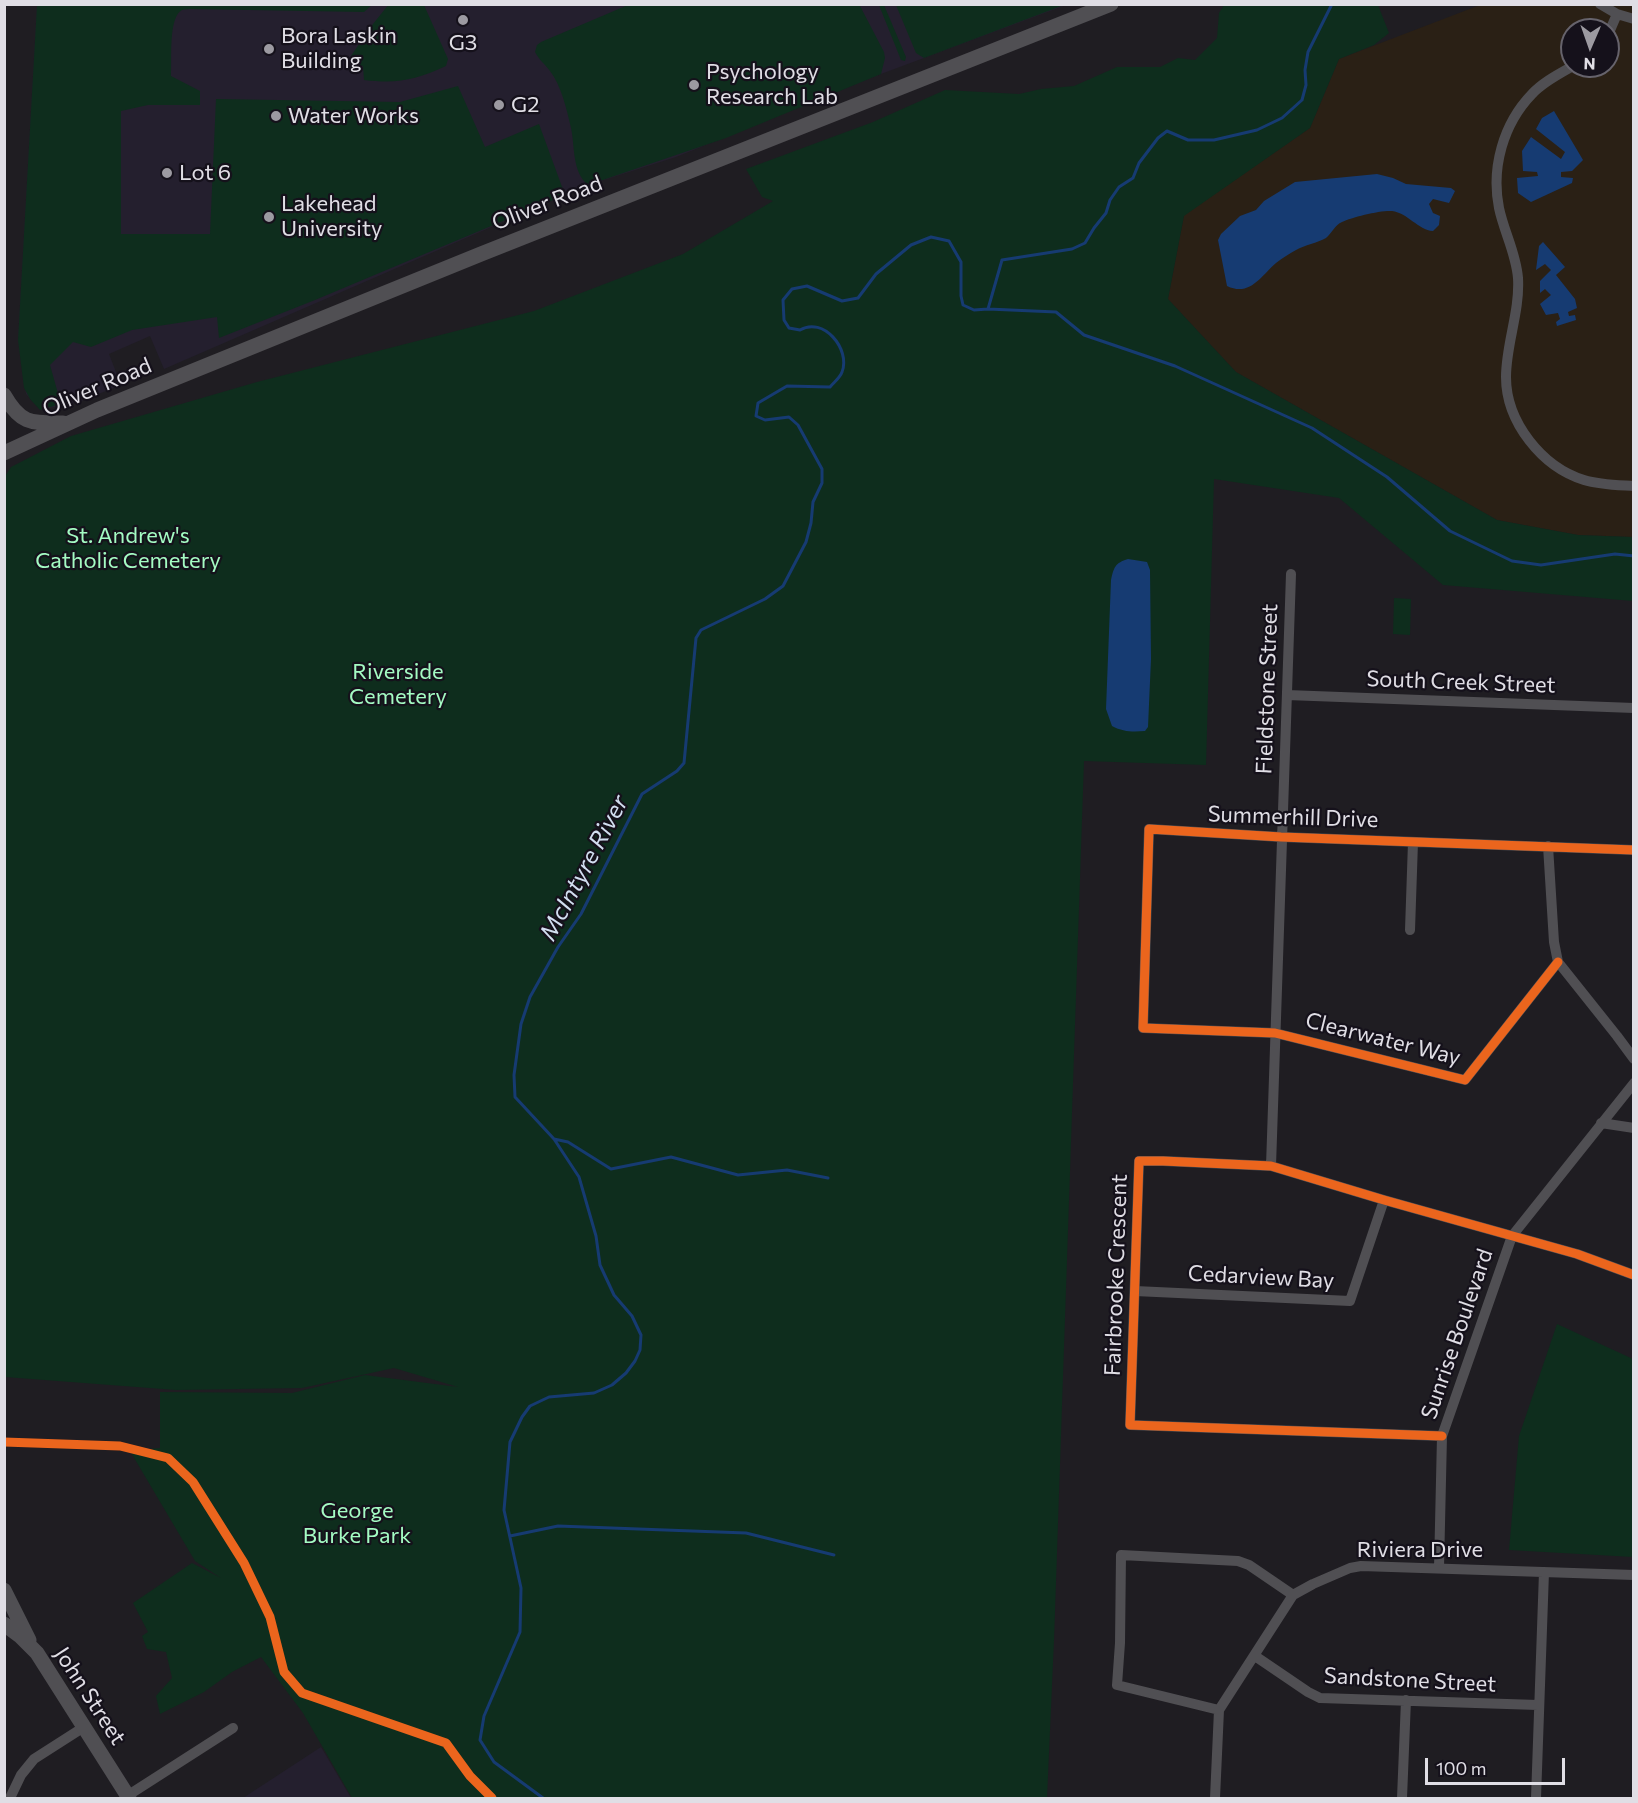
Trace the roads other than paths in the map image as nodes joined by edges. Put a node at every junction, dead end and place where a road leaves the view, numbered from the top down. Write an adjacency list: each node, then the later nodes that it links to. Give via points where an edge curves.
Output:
1 (1111, 4): 8 (main road, Oliver Road)
2 (1600, 4): 3 (street)
3 (1617, 14): 4 (street); 5 (street)
4 (1615, 18)
5 (1634, 19)
6 (1560, 74): 10 (street, via 1520,108 1500,151 1499,210 1518,277 1507,388 1519,426 1553,464 1584,480)
7 (4, 395): 8 (main road, via 11,407 32,423)
8 (66, 423): 9 (main road, Oliver Road)
9 (4, 453)
10 (1634, 486)
11 (1291, 574): 12 (street, Fieldstone Street)
12 (1287, 695): 13 (street, South Creek Street); 14 (street, Fieldstone Street)
13 (1634, 708)
14 (1281, 837): 15 (street, Summerhill Drive); 20 (street, Summerhill Drive, via 1149,829); 21 (street, Fieldstone Street)
15 (1413, 842): 16 (street, Summerhill Drive); 18 (street)
16 (1548, 846): 17 (street, Summerhill Drive); 19 (street)
17 (1634, 850)
18 (1410, 930)
19 (1558, 962): 21 (street, Clearwater Way, via 1466,1080); 22 (street)
20 (1143, 1028): 21 (street, Clearwater Way)
21 (1275, 1033): 26 (street, Fieldstone Street)
22 (1634, 1059)
23 (1634, 1083): 24 (street, Sunrise Boulevard)
24 (1601, 1123): 25 (street); 28 (street, Sunrise Boulevard)
25 (1634, 1128)
26 (1271, 1166): 27 (street, Fairbrooke Crescent); 30 (street, Fairbrooke Crescent, via 1139,1161)
27 (1384, 1200): 28 (street, Fairbrooke Crescent); 30 (street, Cedarview Bay, via 1350,1301)
28 (1512, 1236): 29 (street, Fairbrooke Crescent); 31 (street, Sunrise Boulevard)
29 (1634, 1275)
30 (1135, 1291): 31 (street, Fairbrooke Crescent, via 1130,1425)
31 (1442, 1436): 32 (street, Sunrise Boulevard)
32 (1439, 1568): 33 (street, Riviera Drive); 36 (street, Riviera Drive, via 1355,1566)
33 (1544, 1572): 34 (street, Riviera Drive); 41 (street)
34 (1634, 1575)
35 (4, 1590): 38 (main road)
36 (1293, 1595): 39 (street); 42 (street, via 1238,1561 1121,1555 1117,1685)
37 (4, 1624): 38 (main road, John Street)
38 (37, 1653): 43 (main road, John Street)
39 (1255, 1656): 40 (street, Sandstone Street, via 1320,1698); 42 (street)
40 (1406, 1700): 41 (street, Sandstone Street); 48 (street)
41 (1538, 1705): 49 (street)
42 (1219, 1710): 47 (street)
43 (84, 1727): 45 (main road, John Street); 46 (street, via 34,1759)
44 (233, 1728): 45 (street)
45 (128, 1797)
46 (10, 1798)
47 (1215, 1798)
48 (1402, 1798)
49 (1536, 1798)

